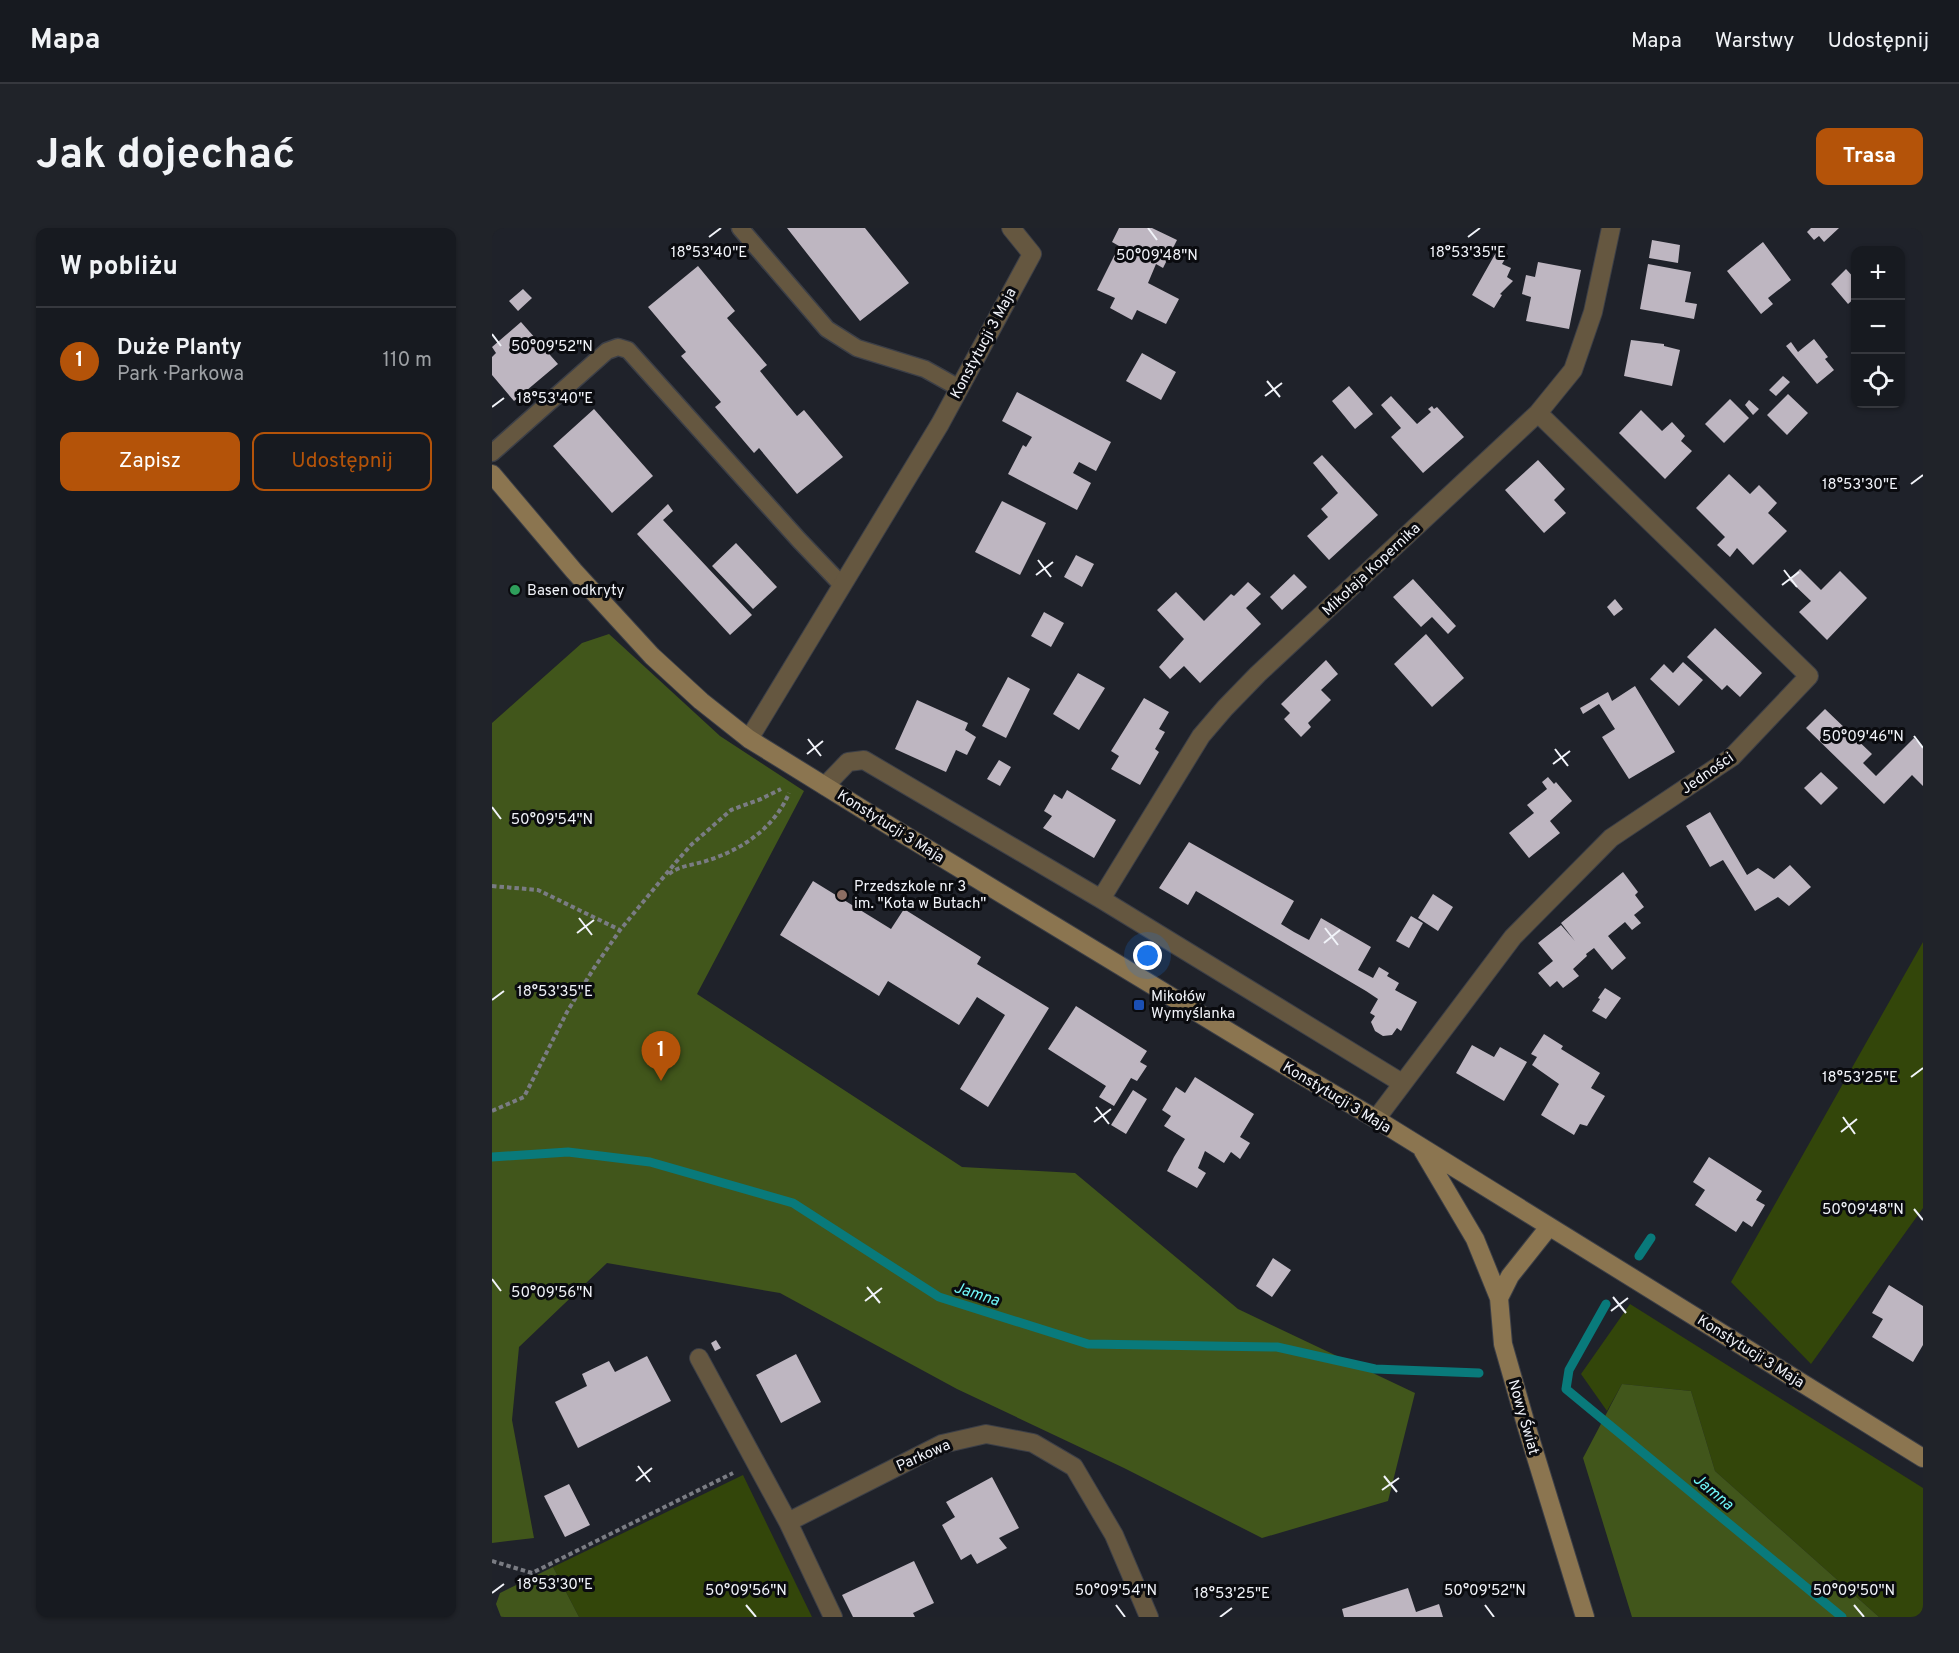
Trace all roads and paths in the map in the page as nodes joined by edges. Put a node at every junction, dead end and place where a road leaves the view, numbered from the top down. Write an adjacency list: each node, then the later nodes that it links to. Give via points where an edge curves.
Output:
1 (740, 228): 4 (lane, via 827,329 857,348 925,369)
2 (1011, 228): 4 (street, Konstytucji 3 Maja, via 1032,254)
3 (1611, 228): 5 (street, Mikołaja Kopernika, via 1593,312 1573,370)
4 (959, 388): 8 (street, Konstytucji 3 Maja)
5 (1538, 413): 15 (street, Mikołaja Kopernika, via 1225,708 1202,736); 17 (street, Jedności, via 1809,676 1732,757 1611,838 1513,937)
6 (492, 453): 8 (lane, via 608,351 618,347 628,350)
7 (492, 474): 9 (street, Konstytucji 3 Maja, via 652,656)
8 (842, 585): 9 (street, Konstytucji 3 Maja)
9 (749, 739): 11 (street, Konstytucji 3 Maja)
10 (790, 785): 13 (path, via 778,813 746,843)
11 (825, 786): 15 (street, via 848,762 864,760); 19 (street, Konstytucji 3 Maja)
12 (782, 789): 13 (path, via 725,815 691,845)
13 (663, 878): 16 (path)
14 (492, 886): 16 (path, via 538,890)
15 (1101, 899): 17 (street)
16 (620, 930): 18 (path, via 567,1012 524,1097)
17 (1402, 1083): 19 (street, Jedności)
18 (492, 1111)
19 (1376, 1119): 20 (street, Konstytucji 3 Maja)
20 (1420, 1147): 21 (street, Konstytucji 3 Maja); 22 (street, Nowy Świat, via 1475,1239)
21 (1549, 1227): 22 (street, via 1510,1276); 24 (street, Konstytucji 3 Maja)
22 (1499, 1298): 30 (street, Nowy Świat, via 1503,1344)
23 (699, 1358): 25 (street)
24 (1923, 1458)
25 (755, 1462): 26 (street); 27 (path, via 532,1573)
26 (788, 1522): 28 (street); 29 (street, Parkowa, via 942,1444 986,1434 1033,1443 1074,1467 1114,1536)
27 (492, 1561)
28 (833, 1617)
29 (1149, 1617)
30 (1585, 1617)

